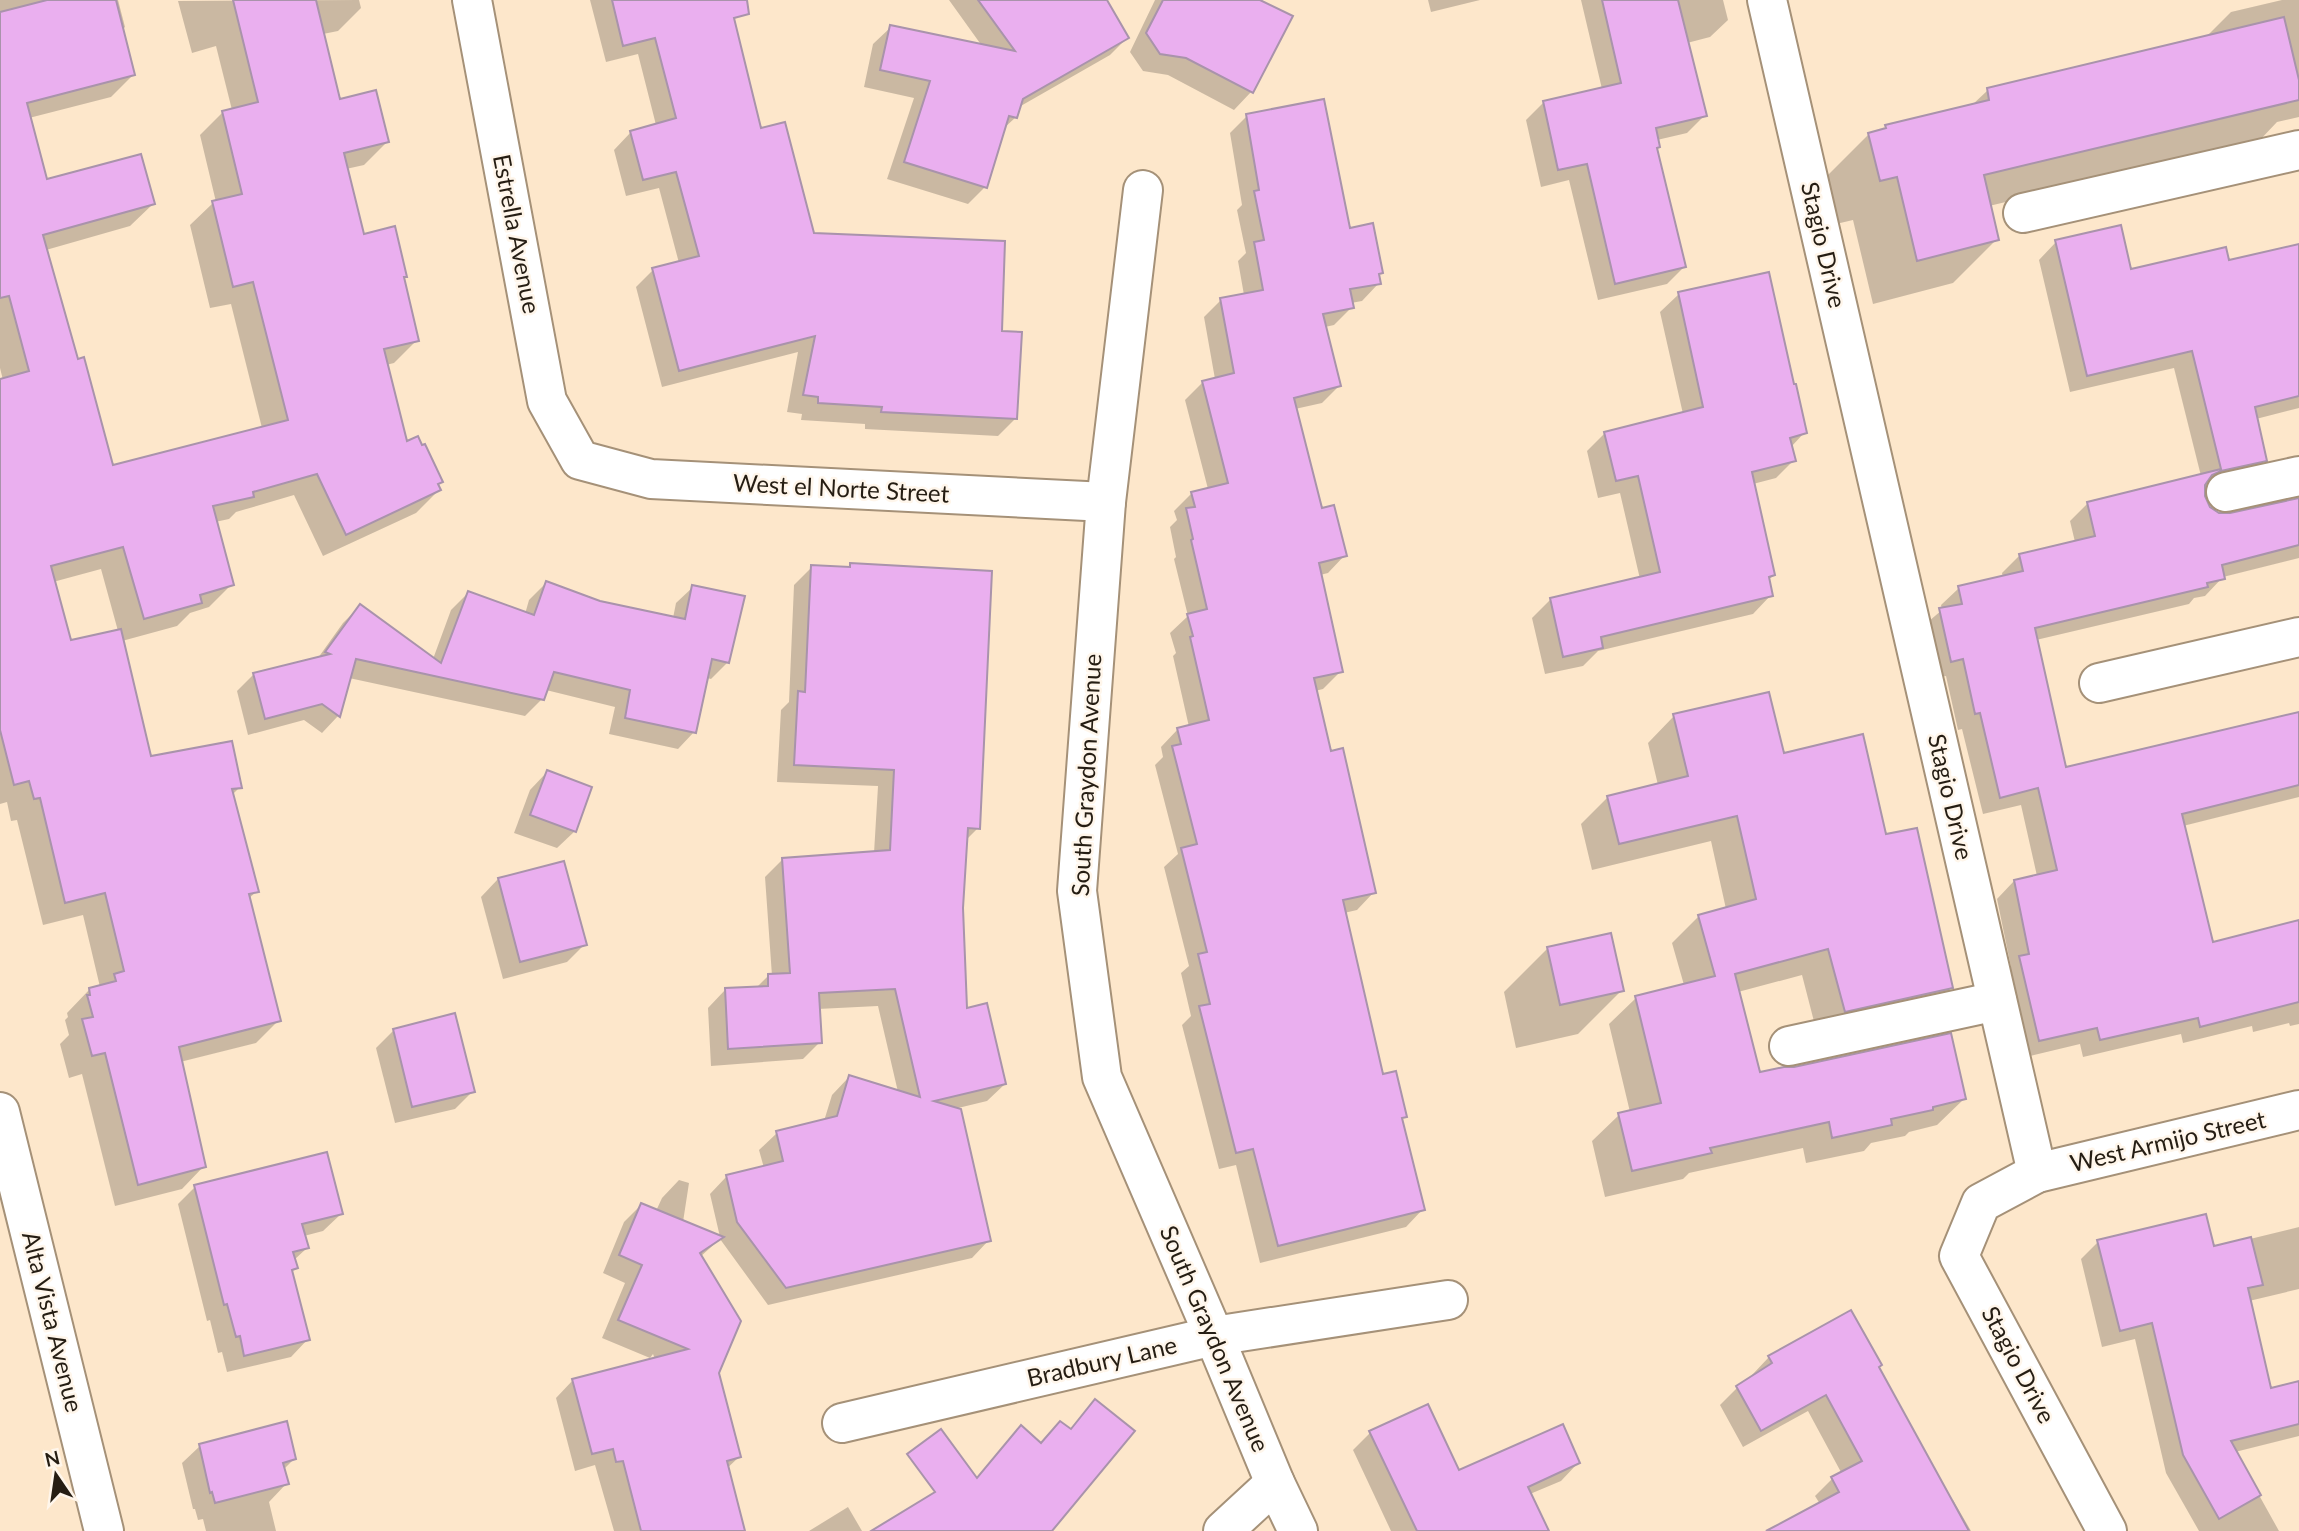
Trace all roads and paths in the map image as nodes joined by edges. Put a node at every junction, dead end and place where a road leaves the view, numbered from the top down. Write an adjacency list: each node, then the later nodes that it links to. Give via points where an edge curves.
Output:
1 (472, 0): 6 (street, Estrella Avenue, via 547,401)
2 (1767, 0): 12 (street, Stagio Drive)
3 (2299, 150): 5 (street)
4 (1143, 190): 9 (street, South Graydon Avenue)
5 (2023, 213)
6 (579, 460): 9 (street, West el Norte Street, via 651,479)
7 (2299, 476): 8 (street)
8 (2226, 492)
9 (1106, 502): 18 (street, South Graydon Avenue, via 1077,891 1102,1077)
10 (2299, 637): 11 (street)
11 (2099, 683)
12 (1997, 1001): 13 (street); 16 (street, Stagio Drive)
13 (1789, 1046)
14 (2299, 1110): 16 (street, West Armijo Street)
15 (0, 1112): 21 (street, Alta Vista Avenue)
16 (2037, 1173): 24 (street, Stagio Drive, via 1981,1203 1959,1256)
17 (1448, 1300): 18 (street, Bradbury Lane)
18 (1214, 1336): 19 (street, Bradbury Lane); 20 (street, South Graydon Avenue)
19 (842, 1423)
20 (1275, 1483): 22 (street); 23 (street, South Graydon Avenue)
21 (104, 1531)
22 (1223, 1531)
23 (1298, 1531)
24 (2107, 1531)

